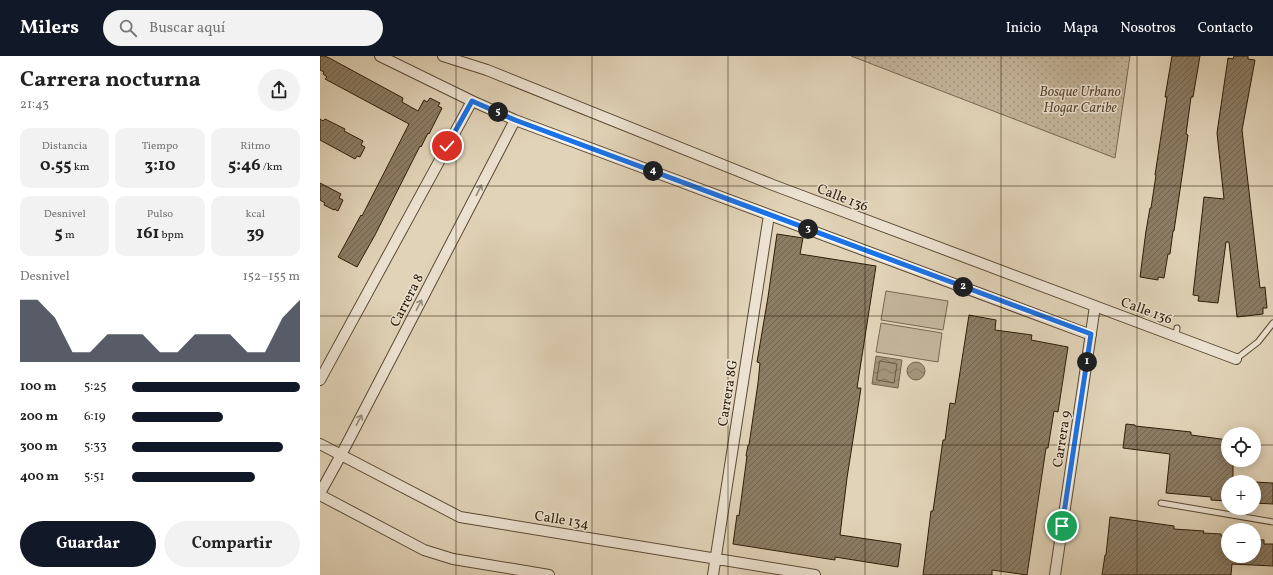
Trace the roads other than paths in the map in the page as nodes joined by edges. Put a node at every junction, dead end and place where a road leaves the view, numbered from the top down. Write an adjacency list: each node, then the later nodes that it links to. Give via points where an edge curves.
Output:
1 (380, 56): 3 (street)
2 (443, 56): 6 (street, Calle 136, via 486,70 773,185)
3 (472, 101): 4 (street); 10 (street)
4 (515, 120): 5 (street); 12 (street, Carrera 8, one-way to 4)
5 (769, 214): 8 (street); 16 (street, Carrera 8G)
6 (1095, 306): 8 (street, Carrera 9); 9 (street, Calle 136, via 1177,332)
7 (1273, 323): 9 (lane, via 1258,342)
8 (1091, 334): 20 (street, Carrera 9)
9 (1236, 359)
10 (320, 380)
11 (320, 444): 12 (street, Calle 134)
12 (341, 455): 13 (street, Carrera 8); 16 (street, Calle 134, via 460,517)
13 (320, 494): 17 (street, via 424,550 453,559)
14 (1161, 502): 15 (lane)
15 (1273, 522)
16 (715, 559): 18 (street, Carrera 8G); 19 (street, Calle 134)
17 (549, 575)
18 (713, 575)
19 (815, 575)
20 (1055, 575)

